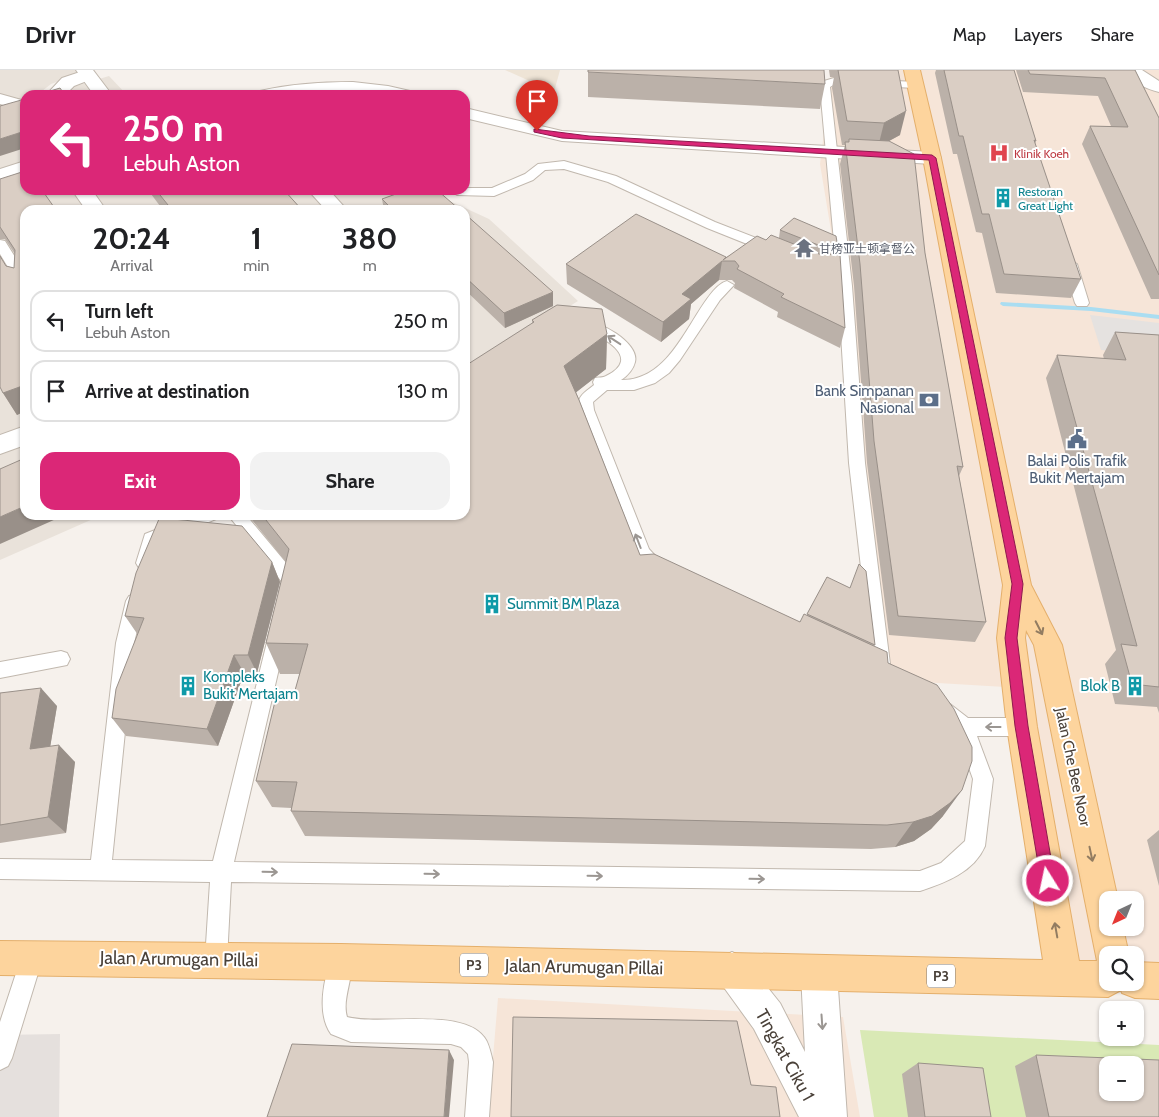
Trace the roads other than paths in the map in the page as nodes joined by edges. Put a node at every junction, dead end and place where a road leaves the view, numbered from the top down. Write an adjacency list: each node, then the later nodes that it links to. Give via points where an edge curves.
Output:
1 (1134, 71): 8 (main road)
2 (85, 72): 4 (street); 5 (street)
3 (914, 77): 12 (lane, via 828,82 825,87); 13 (main road, Jalan Che Bee Noor)
4 (60, 90)
5 (99, 90)
6 (293, 90): 7 (street, via 345,87)
7 (367, 90)
8 (1154, 94)
9 (0, 99): 10 (street)
10 (20, 105)
11 (470, 114): 12 (street, via 562,136)
12 (831, 152): 13 (street); 40 (lane, via 837,269 846,294 857,463)
13 (932, 158): 36 (main road, Jalan Che Bee Noor)
14 (20, 169): 15 (street)
15 (0, 175)
16 (470, 191): 20 (lane, via 494,192 530,177 542,167 564,164 612,179 711,225)
17 (323, 195): 18 (street)
18 (332, 205)
19 (0, 244): 24 (lane)
20 (771, 248): 22 (lane); 23 (lane)
21 (1065, 248): 26 (lane)
22 (784, 254)
23 (759, 258)
24 (20, 276)
25 (727, 284): 28 (lane, via 715,295 676,356 656,378 634,385)
26 (1082, 303)
27 (575, 325): 28 (lane, one-way to 27, via 625,368 628,360 626,349 594,328)
28 (598, 381): 29 (lane)
29 (586, 397): 30 (lane); 35 (lane, one-way to 29, via 659,571 642,552 587,433)
30 (570, 413)
31 (20, 437): 32 (street)
32 (0, 445)
33 (198, 520): 46 (lane, via 150,539 125,643)
34 (240, 520): 47 (lane, via 291,581)
35 (677, 579)
36 (1017, 584): 44 (main road, Jalan Che Bee Noor, via 1011,638); 48 (main road, Jalan Che Bee Noor, one-way to 48, via 1048,645)
37 (61, 659): 39 (lane)
38 (865, 667): 40 (lane)
39 (0, 670)
40 (882, 675): 41 (lane)
41 (898, 683)
42 (929, 699): 43 (lane)
43 (964, 726): 44 (lane, one-way to 43); 47 (lane, one-way to 43, via 920,881 948,871 975,846 983,778)
44 (1022, 726): 54 (main road, Jalan Che Bee Noor, one-way to 44)
45 (0, 869): 46 (lane)
46 (100, 870): 47 (lane)
47 (221, 871): 50 (lane)
48 (1110, 946)
49 (16, 957): 50 (main road, Jalan Arumugan Pillai / P3); 58 (lane)
50 (216, 960): 51 (main road, Jalan Arumugan Pillai / P3)
51 (341, 962): 52 (main road, Jalan Arumugan Pillai / P3); 59 (lane, via 334,1012 334,1021 340,1026 351,1030 450,1032 466,1037 477,1046 482,1064)
52 (732, 970): 53 (main road, Jalan Arumugan Pillai / P3); 60 (street, Tingkat Ciku 1, via 767,1016)
53 (819, 974): 54 (main road, Jalan Arumugan Pillai / P3); 61 (street, Tingkat Ciku 1, one-way to 61)
54 (1064, 978): 55 (main road, Jalan Arumugan Pillai / P3)
55 (1099, 979)
56 (1144, 980): 57 (main road)
57 (1159, 981)
58 (0, 1058)
59 (477, 1117)
60 (819, 1117)
61 (828, 1117)

